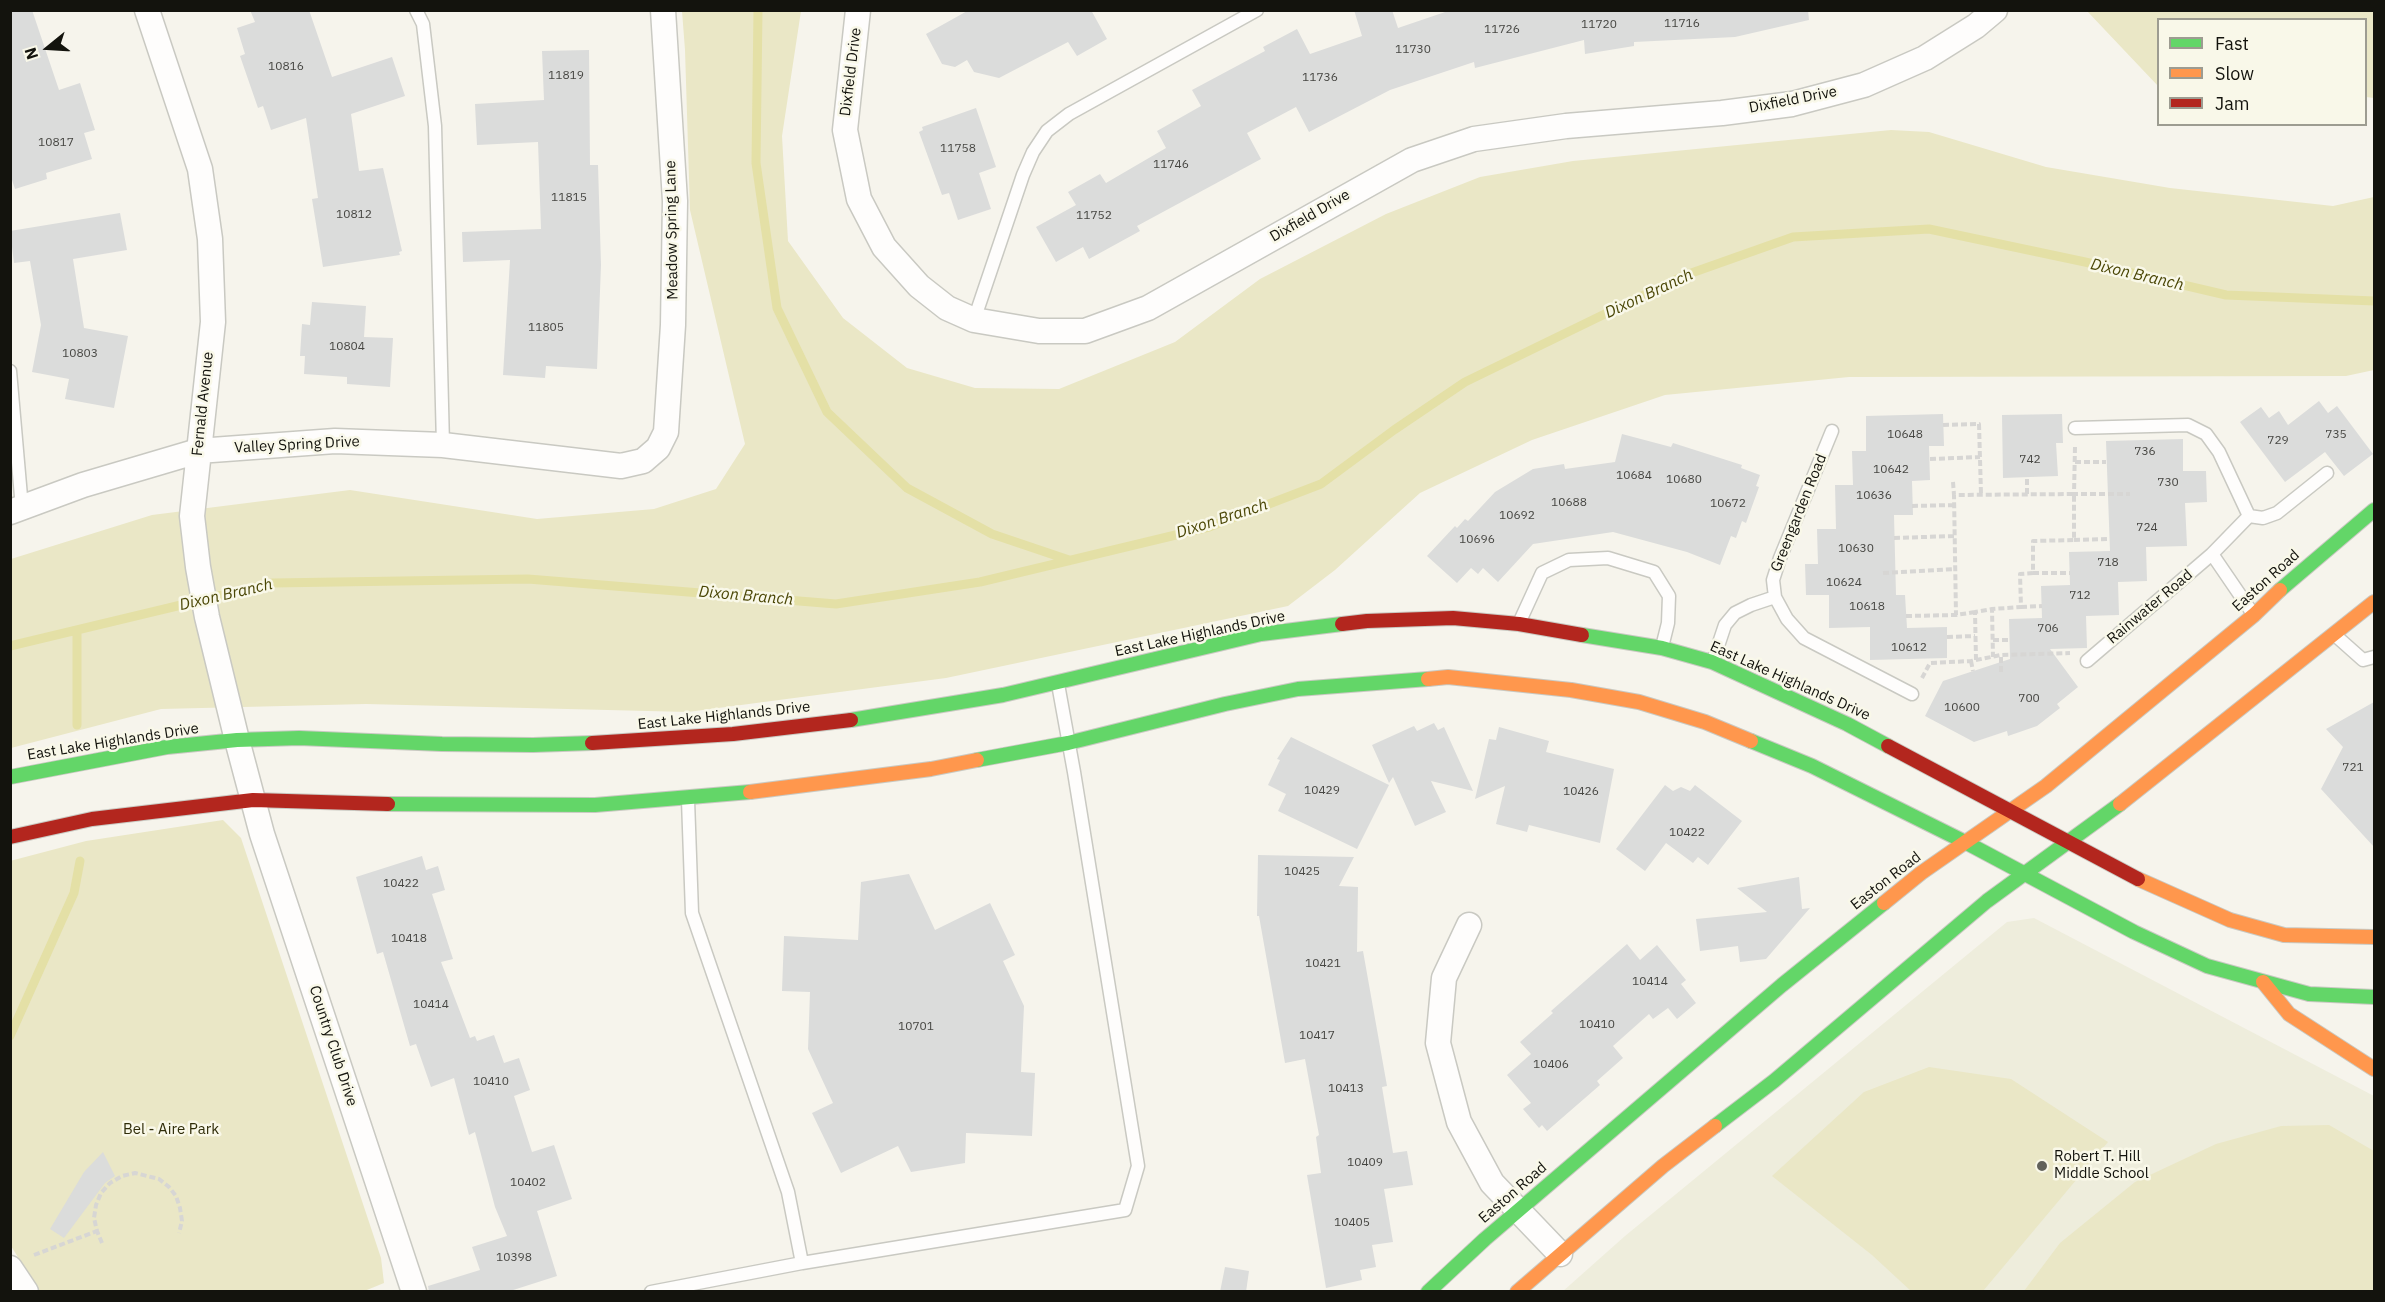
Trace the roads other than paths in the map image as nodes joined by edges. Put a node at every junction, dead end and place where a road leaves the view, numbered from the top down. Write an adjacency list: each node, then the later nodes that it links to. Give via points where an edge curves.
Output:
1 (147, 10): 13 (street, Fernald Avenue, via 200,169 210,239 213,322)
2 (416, 10): 11 (lane, via 423,24 435,126)
3 (663, 10): 12 (street, Meadow Spring Lane, via 675,201 666,432)
4 (858, 10): 7 (street, Dixfield Drive, via 845,130 859,200 884,247 919,286 947,308)
5 (1257, 10): 7 (lane, via 1069,114 1047,131 1023,175)
6 (1995, 10): 7 (street, Dixfield Drive, via 1925,58 1864,85 1792,104 1474,139 1412,160 1148,308 1085,331 1039,332)
7 (974, 320)
8 (10, 371): 15 (lane)
9 (2075, 428): 17 (lane, via 2188,425 2206,434)
10 (1832, 431): 19 (lane, Greengarden Road, via 1779,558 1773,580)
11 (443, 445): 12 (street, Valley Spring Drive, via 621,466 643,461); 13 (street, Valley Spring Drive, via 335,441)
12 (658, 448)
13 (198, 451): 15 (street, Valley Spring Drive, via 83,485); 30 (street, Fernald Avenue, via 192,516 200,577)
14 (2327, 472): 17 (lane, via 2277,513 2263,518)
15 (16, 510)
16 (2374, 510): 21 (main road, Easton Road, via 2295,575)
17 (2250, 516): 18 (lane, Rainwater Road)
18 (2212, 554): 21 (lane); 26 (lane, Rainwater Road)
19 (1775, 597): 27 (lane, via 1735,613 1725,625); 29 (lane, via 1804,638)
20 (2374, 602): 23 (main road)
21 (2254, 615): 35 (main road, Easton Road, via 2046,786)
22 (1519, 624): 24 (main road, East Lake Highlands Drive); 24 (lane, via 1542,573 1569,560 1608,558 1654,572 1669,596); 28 (main road, East Lake Highlands Drive, via 1453,618 1367,621 1262,634)
23 (2335, 635): 25 (lane, via 2363,660); 37 (main road)
24 (1662, 648): 27 (main road, East Lake Highlands Drive)
25 (2374, 657)
26 (2088, 661)
27 (1713, 662): 35 (main road, East Lake Highlands Drive, via 1847,724)
28 (1058, 684): 30 (main road, East Lake Highlands Drive, via 858,719 635,741 533,745 299,738); 31 (lane)
29 (1912, 694)
30 (237, 740): 32 (main road, East Lake Highlands Drive, via 166,747); 34 (street, Fernald Avenue)
31 (1068, 743): 33 (main road, via 931,769); 38 (main road, via 1298,689 1448,677 1571,690 1639,702 1705,722 1812,765); 47 (lane, via 1138,1166 1125,1210)
32 (10, 777)
33 (688, 799): 34 (main road, via 595,805); 47 (lane, via 692,913 788,1192)
34 (253, 800): 36 (main road, via 92,819); 49 (street, Country Club Drive)
35 (2011, 810): 37 (main road, East Lake Highlands Drive); 38 (main road, Easton Road)
36 (10, 837)
37 (2070, 841): 39 (main road); 41 (main road, East Lake Highlands Drive, via 2154,887 2230,920 2284,935)
38 (1965, 842): 39 (main road); 45 (main road, Easton Road, via 1782,985)
39 (2024, 872): 42 (main road, via 2134,932 2207,966); 46 (main road)
40 (1469, 926): 45 (street, via 1444,978 1438,1043 1460,1122 1492,1183)
41 (2374, 937)
42 (2263, 982): 43 (main road, via 2309,994); 44 (main road, via 2289,1014)
43 (2374, 997)
44 (2374, 1069)
45 (1517, 1211): 46 (street); 52 (main road, Easton Road)
46 (1560, 1254): 53 (main road)
47 (802, 1263): 51 (lane)
48 (10, 1268): 50 (street)
49 (410, 1290)
50 (26, 1292)
51 (651, 1292)
52 (1428, 1292)
53 (1517, 1292)

